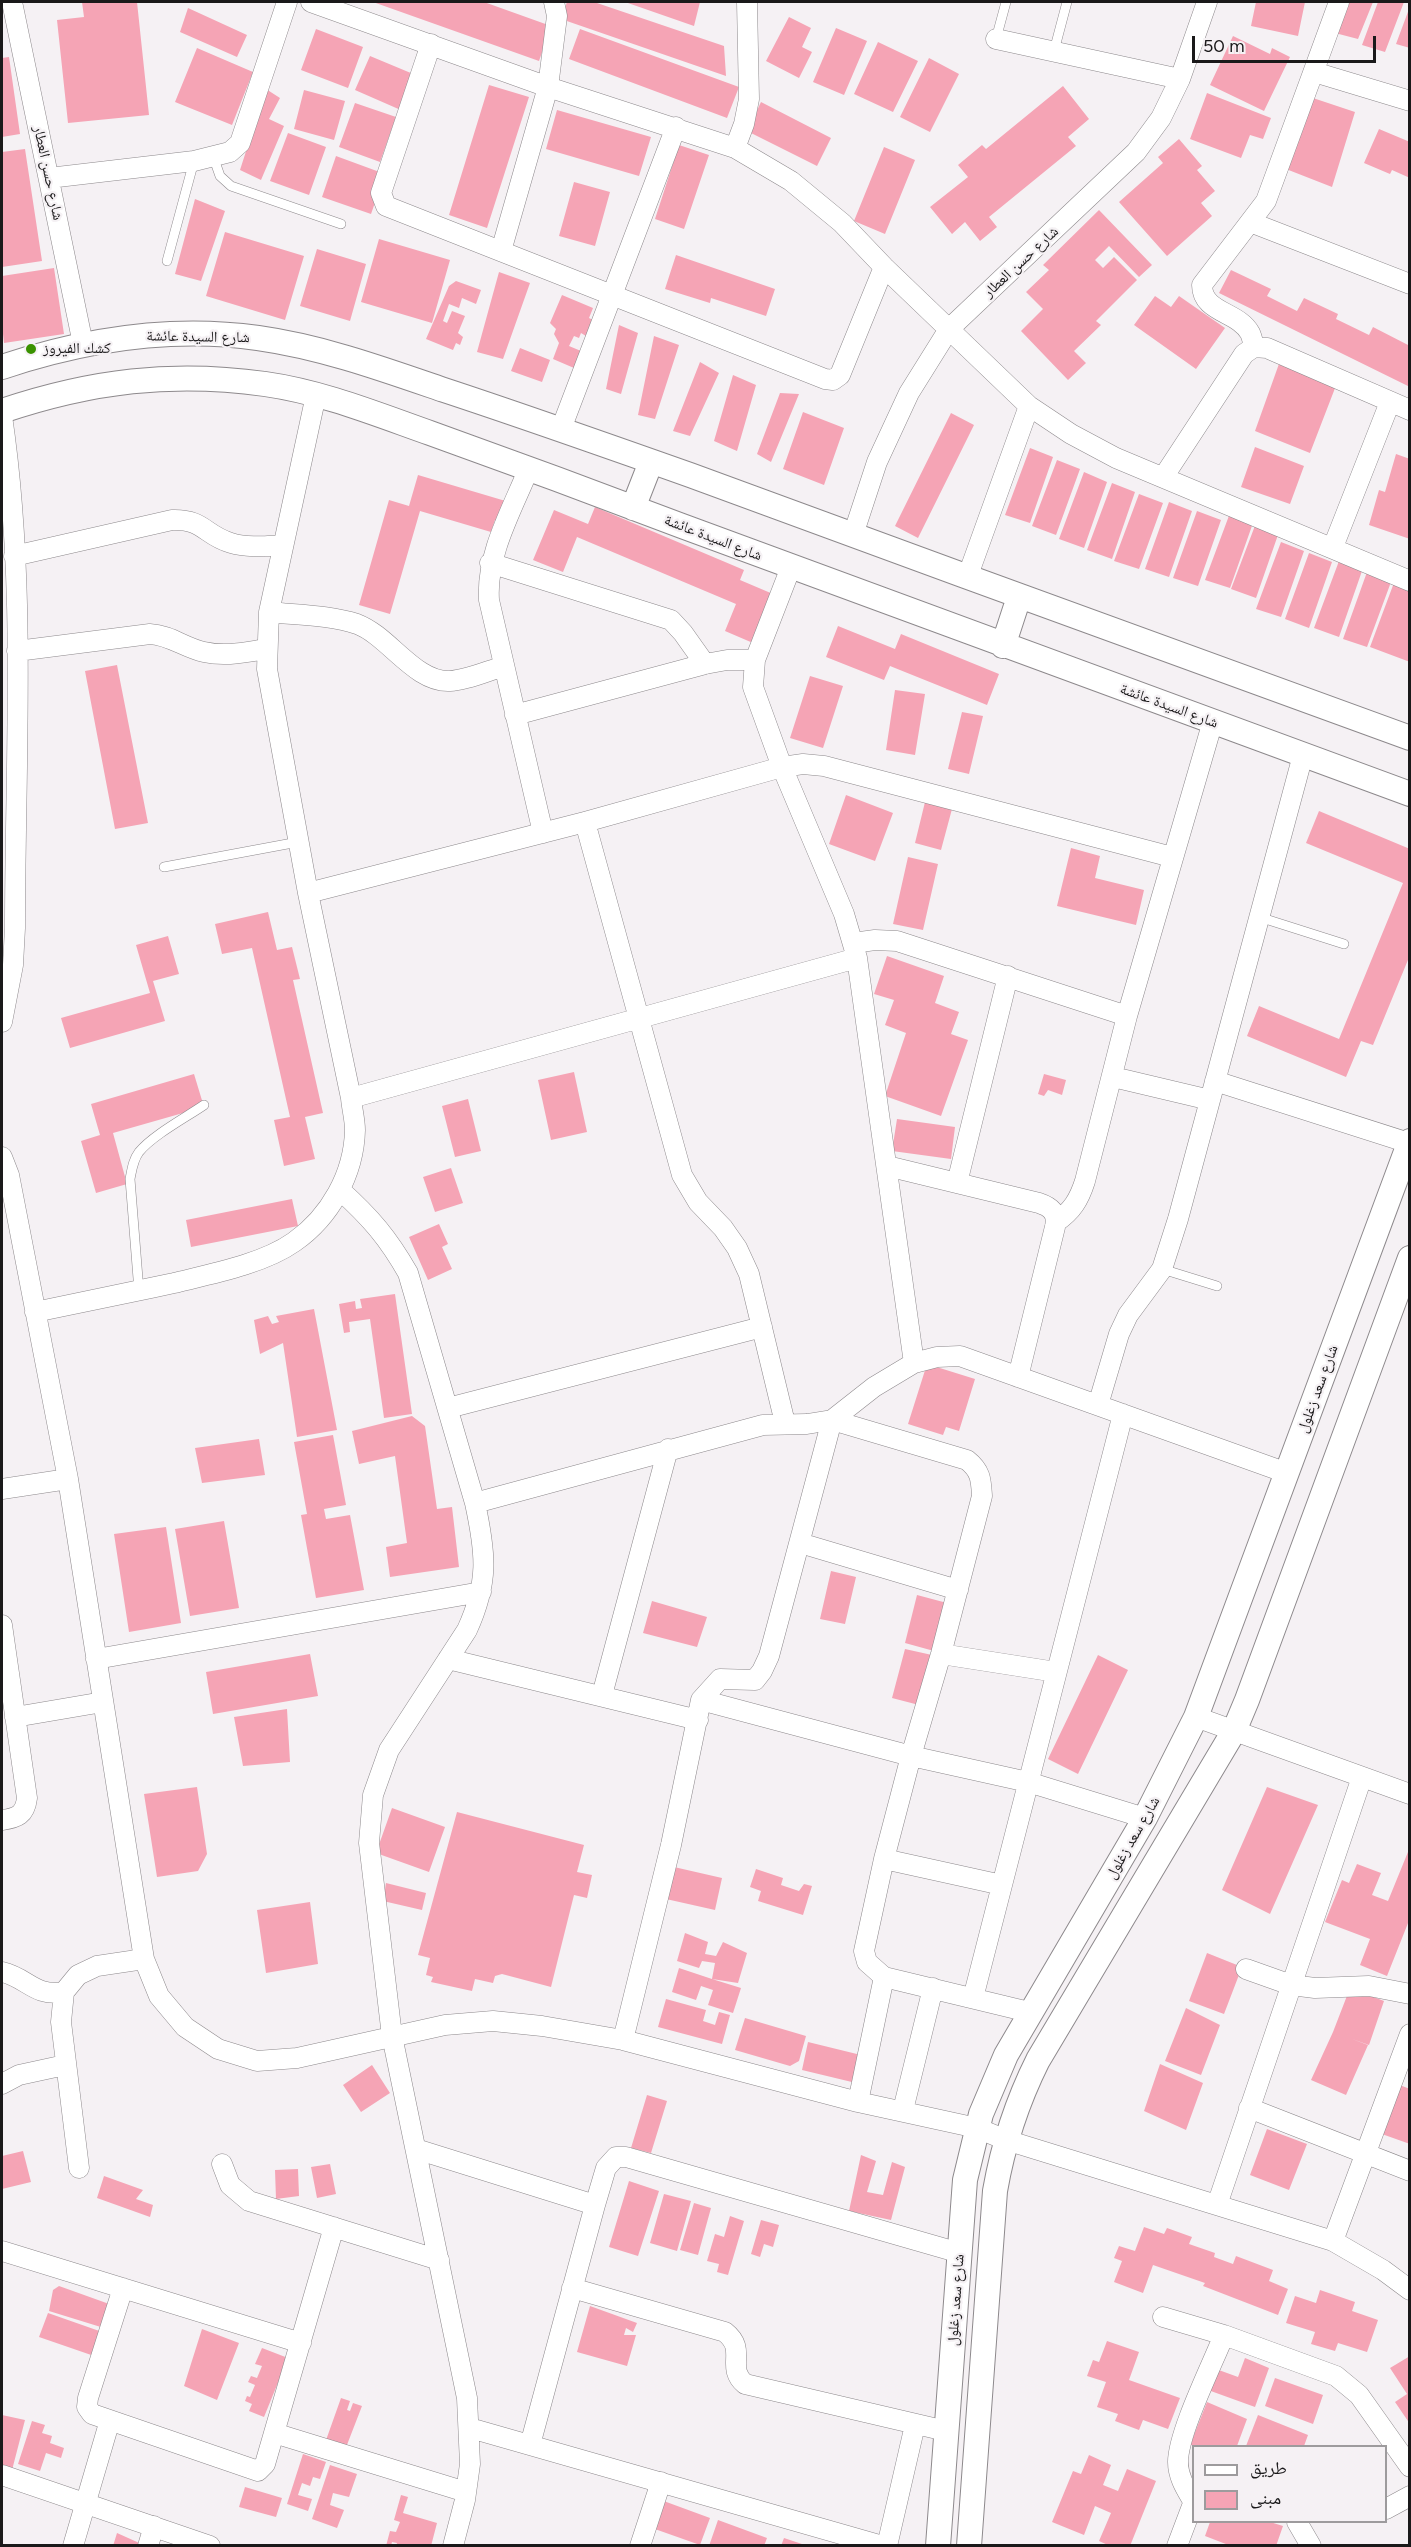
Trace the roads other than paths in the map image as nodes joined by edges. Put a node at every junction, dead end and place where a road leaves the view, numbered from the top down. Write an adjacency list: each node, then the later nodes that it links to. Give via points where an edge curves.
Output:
1 (12, 2): 20 (street, شارع حسن العطار)
2 (287, 2): 19 (street, via 240,143 230,152)
3 (311, 2): 11 (street)
4 (554, 2): 15 (street, via 557,16)
5 (747, 2): 18 (street, via 749,99)
6 (1006, 2): 10 (lane)
7 (1067, 2): 12 (lane)
8 (1208, 2): 14 (street, شارع حسن العطار)
9 (1339, 2): 13 (street)
10 (996, 39): 12 (street)
11 (431, 44): 15 (street); 23 (street, via 381,193 386,206)
12 (1054, 51): 14 (street)
13 (1314, 72): 16 (street); 21 (street, via 1266,201)
14 (1180, 79): 28 (street, شارع حسن العطار, via 1161,118 1136,152)
15 (548, 87): 17 (street); 23 (street)
16 (1410, 101)
17 (676, 127): 18 (street); 27 (street)
18 (735, 148): 25 (street, via 791,181 842,223)
19 (204, 159): 20 (street); 22 (lane, via 231,186); 24 (lane)
20 (49, 178): 29 (street, شارع حسن العطار)
21 (1250, 222): 26 (street); 30 (street, via 1202,285 1202,295 1207,303 1242,323)
22 (341, 224)
23 (501, 251): 27 (street)
24 (167, 261)
25 (884, 267): 27 (street, via 840,375 833,380); 28 (street)
26 (1410, 284)
27 (612, 296): 38 (street)
28 (949, 329): 34 (street); 43 (street, شارع حسن العطار, via 909,393 881,452)
29 (83, 344): 31 (street, شارع السيدة عائشة); 38 (street, شارع السيدة عائشة, via 140,336 254,337 310,347)
30 (1254, 347): 33 (street, via 1267,348); 41 (street, via 1244,354)
31 (2, 367)
32 (316, 395): 36 (street, شارع السيدة عائشة, via 225,379 145,379 88,386); 40 (street, شارع السيدة عائشة); 44 (street)
33 (1390, 402): 35 (street); 45 (street)
34 (1029, 406): 41 (street, via 1116,458); 49 (street)
35 (1410, 410)
36 (2, 411)
37 (2, 416): 46 (street, via 11,476)
38 (561, 429): 39 (street, شارع السيدة عائشة)
39 (651, 462): 42 (street); 43 (street, شارع السيدة عائشة)
40 (529, 468): 42 (street, شارع السيدة عائشة); 47 (street)
41 (1164, 476): 45 (street)
42 (633, 507): 48 (street, شارع السيدة عائشة)
43 (853, 535): 49 (street, شارع السيدة عائشة)
44 (283, 545): 46 (street, via 232,543 215,537 196,522 172,520); 53 (street)
45 (1333, 547): 50 (street)
46 (14, 556): 52 (street)
47 (490, 563): 58 (street, via 661,615 678,626); 59 (street, via 489,600)
48 (791, 567): 54 (street, شارع السيدة عائشة); 57 (street)
49 (967, 578): 51 (street, شارع السيدة عائشة)
50 (1410, 581)
51 (1019, 597): 54 (street); 62 (street, شارع السيدة عائشة)
52 (9, 599): 56 (street)
53 (270, 612): 55 (street); 59 (street, via 357,624 420,671 441,681)
54 (1003, 646): 61 (street, شارع السيدة عائشة)
55 (267, 649): 56 (street, via 204,652 161,634 150,634); 68 (street, via 267,669)
56 (17, 651): 71 (street)
57 (755, 660): 58 (street); 64 (street, via 755,693)
58 (705, 664): 60 (street)
59 (504, 666): 60 (street)
60 (515, 715): 67 (street)
61 (1213, 722): 63 (street, شارع السيدة عائشة); 69 (street)
62 (1410, 738)
63 (1303, 755): 65 (street, شارع السيدة عائشة); 73 (street)
64 (782, 766): 66 (street); 69 (street, via 824,766); 75 (street, via 844,914)
65 (1410, 794)
66 (585, 822): 67 (street); 78 (street)
67 (543, 833): 72 (street)
68 (298, 842): 70 (lane); 72 (street)
69 (1172, 857): 77 (street)
70 (164, 867)
71 (8, 883): 79 (street, via 13,965)
72 (308, 892): 82 (street)
73 (1259, 917): 74 (lane); 81 (street)
74 (1344, 944)
75 (855, 951): 76 (street, via 875,940 897,941); 78 (street); 86 (street)
76 (1008, 976): 77 (street); 87 (street)
77 (1127, 1016): 80 (street)
78 (638, 1017): 82 (street); 95 (street, via 682,1175 698,1202 737,1248 749,1274)
79 (2, 1022)
80 (1113, 1077): 81 (street); 89 (street, via 1080,1197 1071,1211)
81 (1212, 1091): 84 (street); 91 (street)
82 (351, 1098): 88 (street, via 355,1130 351,1161)
83 (204, 1105): 93 (lane, via 151,1142 132,1164)
84 (1409, 1142): 104 (street, شارع سعد زغلول)
85 (2, 1157): 94 (street, via 9,1175)
86 (887, 1166): 87 (street); 96 (street)
87 (957, 1183): 89 (street, via 1045,1206 1053,1211)
88 (340, 1190): 93 (street, via 320,1220 293,1243 261,1258); 99 (street, via 372,1219 408,1273)
89 (1056, 1222): 97 (street)
90 (1410, 1258): 122 (street, شارع سعد زغلول)
91 (1162, 1269): 92 (lane); 98 (street, via 1119,1334)
92 (1217, 1286)
93 (139, 1291): 94 (street)
94 (35, 1312): 105 (street)
95 (762, 1327): 99 (street); 102 (street)
96 (914, 1363): 97 (street, via 960,1356); 101 (street, via 874,1387)
97 (1018, 1377): 98 (street)
98 (1098, 1405): 100 (street)
99 (448, 1408): 107 (street)
100 (1123, 1414): 104 (street); 115 (street)
101 (832, 1420): 102 (street); 108 (street); 109 (street, via 967,1460 976,1467 982,1496)
102 (785, 1423): 103 (street, via 739,1429)
103 (668, 1449): 107 (street); 116 (street)
104 (1287, 1473): 120 (street, شارع سعد زغلول)
105 (68, 1479): 106 (street); 113 (street)
106 (2, 1489)
107 (475, 1503): 110 (street, via 483,1539)
108 (800, 1543): 109 (street); 117 (street, via 762,1671 755,1680 720,1679)
109 (958, 1590): 112 (street)
110 (481, 1592): 113 (street); 114 (street, via 467,1630)
111 (2, 1625): 119 (street)
112 (941, 1654): 115 (street); 123 (street)
113 (96, 1659): 118 (street)
114 (448, 1659): 116 (street); 142 (street, via 389,1750 369,1819)
115 (1056, 1672): 125 (street)
116 (602, 1695): 121 (street)
117 (701, 1700): 121 (street); 123 (street)
118 (103, 1702): 119 (street); 131 (street)
119 (15, 1717): 128 (street, via 26,1803 20,1815)
120 (1196, 1717): 122 (street); 127 (street, شارع سعد زغلول)
121 (698, 1720): 143 (street)
122 (1234, 1731): 124 (street); 150 (street, شارع سعد زغلول, via 1038,2060)
123 (911, 1756): 125 (street); 129 (street)
124 (1362, 1777): 126 (street); 135 (street)
125 (1028, 1782): 127 (street); 130 (street)
126 (1410, 1794)
127 (1145, 1818): 140 (street, شارع سعد زغلول)
128 (2, 1821)
129 (884, 1859): 130 (street); 134 (street, via 864,1951 867,1962)
130 (1002, 1885): 139 (street)
131 (144, 1959): 137 (street, via 97,1966 78,1976); 142 (street, via 159,1996 172,2012 185,2027 218,2049 257,2061 297,2058)
132 (1246, 1969): 135 (street)
133 (2, 1972): 137 (street, via 40,1992)
134 (884, 1977): 136 (street); 146 (street)
135 (1291, 1985): 138 (street, via 1369,1986); 147 (street)
136 (933, 1988): 139 (street); 148 (street)
137 (64, 1992): 144 (street, via 61,2022)
138 (1410, 1994)
139 (973, 1998): 140 (street)
140 (1029, 2012): 149 (street, شارع سعد زغلول, via 993,2082)
141 (1410, 2034): 152 (street)
142 (392, 2036): 143 (street, via 445,2025 493,2021); 151 (street)
143 (623, 2040): 146 (street)
144 (65, 2065): 145 (street, via 19,2074); 154 (street)
145 (2, 2084)
146 (858, 2102): 148 (street)
147 (1249, 2108): 152 (street); 157 (street)
148 (903, 2110): 149 (street)
149 (977, 2128): 150 (street); 161 (street, شارع سعد زغلول, via 965,2180)
150 (1006, 2140): 157 (street); 193 (street, شارع سعد زغلول, via 995,2192)
151 (416, 2149): 156 (street); 162 (street)
152 (1367, 2153): 155 (street); 159 (street)
153 (222, 2164): 158 (street, via 230,2185 249,2201)
154 (79, 2168)
155 (1410, 2171)
156 (595, 2205): 161 (street, via 608,2163 616,2157 626,2157); 164 (street)
157 (1217, 2205): 159 (street)
158 (334, 2227): 162 (street); 168 (street)
159 (1333, 2241): 165 (street)
160 (2, 2251): 163 (street)
161 (960, 2253): 172 (street, شارع سعد زغلول)
162 (439, 2260): 171 (street)
163 (123, 2288): 168 (street); 169 (street, via 87,2402 92,2414)
164 (572, 2288): 170 (street, via 725,2331 734,2339 738,2350 735,2370 745,2384); 174 (street)
165 (1410, 2290)
166 (1163, 2317): 167 (street)
167 (1224, 2335): 175 (street, via 1349,2384); 180 (street, via 1180,2443 1178,2463)
168 (301, 2343): 173 (street)
169 (110, 2420): 173 (street, via 256,2471 262,2468); 181 (street)
170 (915, 2425): 172 (street); 191 (street)
171 (470, 2428): 174 (street); 178 (street)
172 (946, 2431): 192 (street, شارع سعد زغلول)
173 (274, 2433): 178 (street)
174 (530, 2445): 177 (street)
175 (1410, 2467)
176 (2, 2475): 181 (street)
177 (662, 2482): 190 (street); 191 (street)
178 (466, 2492): 189 (street)
179 (1410, 2496): 183 (street)
180 (1192, 2499)
181 (86, 2503): 185 (street); 186 (street)
182 (1192, 2504): 194 (street)
183 (1387, 2508)
184 (1299, 2523): 195 (street)
185 (154, 2526): 187 (street); 188 (street)
186 (73, 2546)
187 (148, 2546)
188 (210, 2546)
189 (453, 2546)
190 (640, 2546)
191 (885, 2546)
192 (938, 2546)
193 (969, 2546)
194 (1177, 2546)
195 (1311, 2546)

